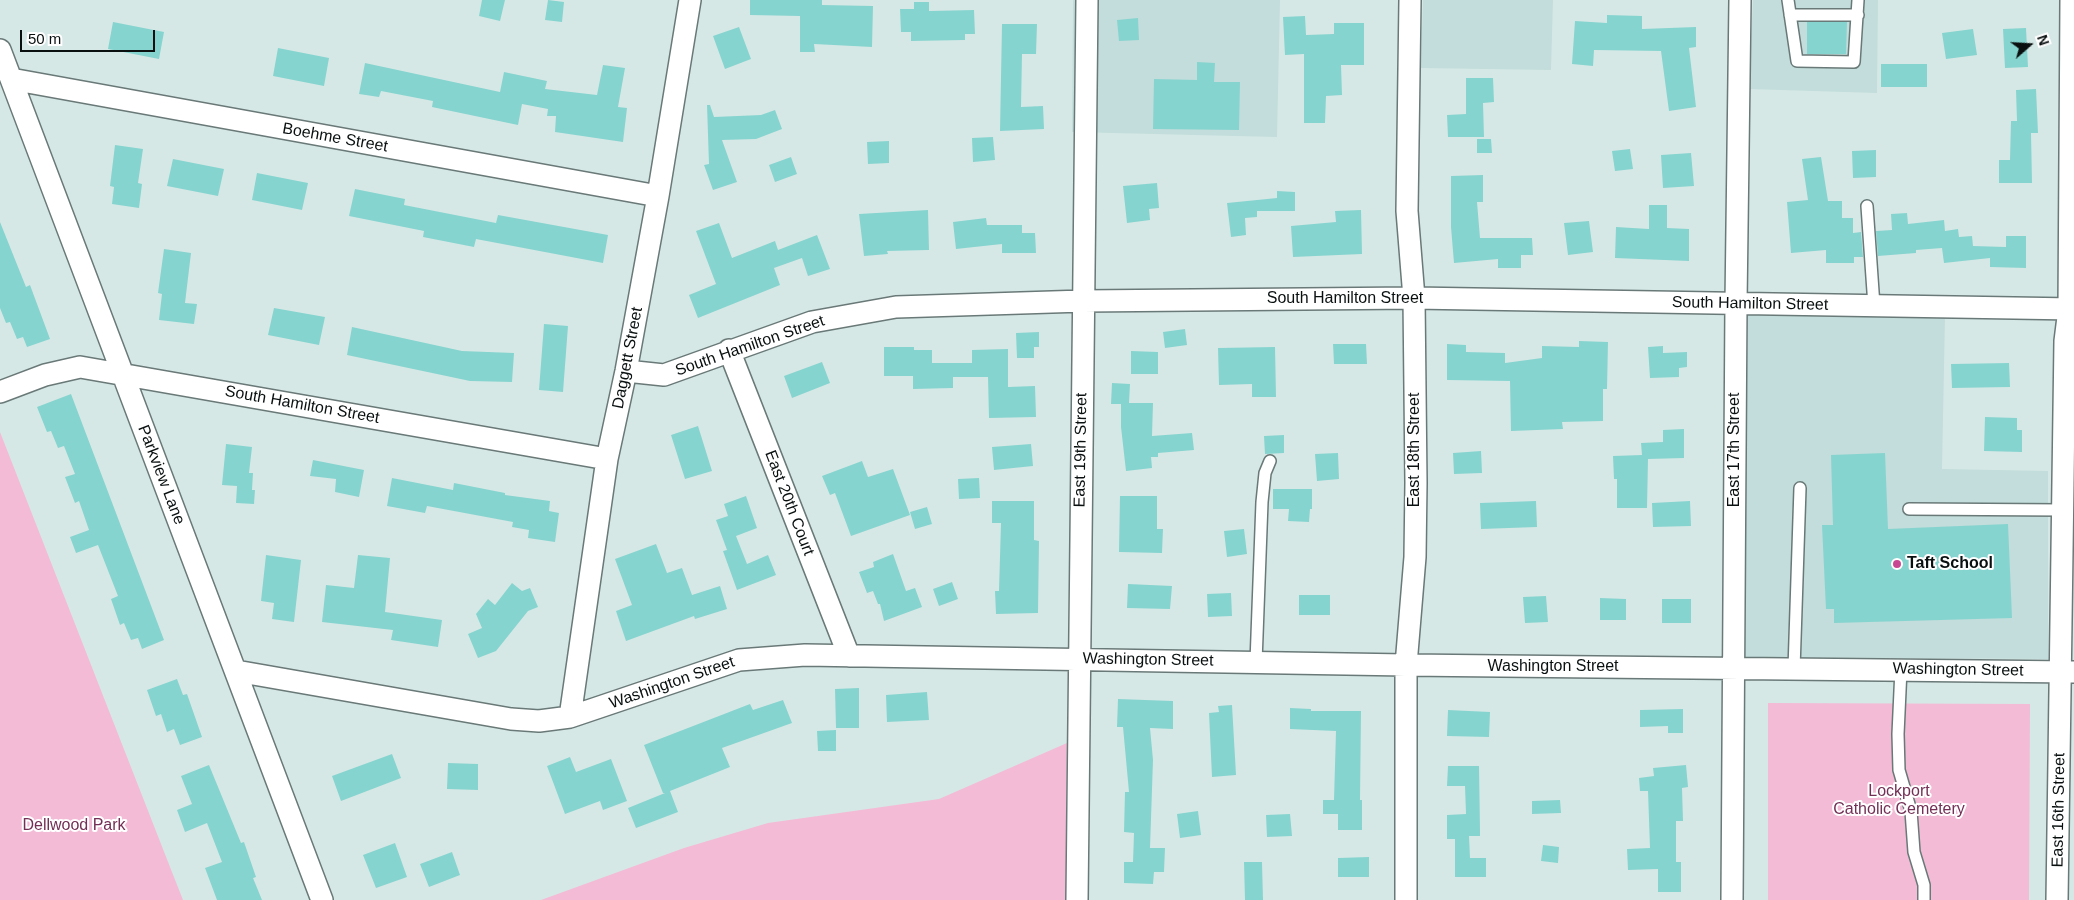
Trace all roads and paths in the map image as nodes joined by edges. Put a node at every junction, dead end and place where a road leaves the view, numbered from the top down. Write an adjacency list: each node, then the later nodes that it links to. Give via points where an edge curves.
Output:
1 (690, 0): 12 (street, Daggett Street)
2 (1087, 0): 15 (street, East 19th Street)
3 (1410, 0): 14 (street, East 18th Street, via 1407,211)
4 (1740, 0): 16 (street, East 17th Street)
5 (1788, 0): 8 (lane)
6 (1858, 0): 9 (lane)
7 (2071, 0): 18 (street, East 16th Street)
8 (1790, 15): 9 (lane); 9 (lane, via 1799,35 1797,61 1854,62 1851,36)
9 (1858, 15)
10 (0, 50): 11 (street, Parkview Lane)
11 (11, 79): 12 (street, Boehme Street); 21 (street, Parkview Lane)
12 (658, 196): 20 (street, Daggett Street)
13 (1867, 206): 17 (lane)
14 (1414, 298): 15 (street, South Hamilton Street); 16 (street, South Hamilton Street); 31 (street, East 18th Street, via 1415,557)
15 (1082, 301): 19 (street, South Hamilton Street, via 896,307 812,322); 29 (street, East 19th Street)
16 (1736, 303): 17 (street, South Hamilton Street); 32 (street, East 17th Street)
17 (1874, 306): 18 (street, South Hamilton Street)
18 (2072, 309): 27 (street, East 16th Street, via 2065,341)
19 (728, 350): 20 (street, South Hamilton Street, via 664,375); 28 (street, East 20th Court)
20 (626, 370): 23 (street, Daggett Street)
21 (121, 373): 22 (street, South Hamilton Street, via 80,367 44,375); 23 (street, South Hamilton Street); 35 (street, Parkview Lane)
22 (0, 392)
23 (607, 459): 37 (street, Daggett Street)
24 (1270, 460): 30 (lane, via 1262,502)
25 (1800, 488): 33 (lane)
26 (1909, 509): 27 (lane)
27 (2062, 510): 36 (street, East 16th Street)
28 (849, 656): 29 (street, Washington Street); 37 (street, Washington Street, via 805,655 739,660)
29 (1078, 658): 30 (street, Washington Street); 39 (street, East 19th Street)
30 (1256, 662): 31 (street, Washington Street)
31 (1406, 665): 32 (street, Washington Street); 40 (street, East 18th Street)
32 (1735, 668): 33 (street, Washington Street); 41 (street, East 17th Street)
33 (1794, 669): 34 (street, Washington Street)
34 (1901, 669): 36 (street, Washington Street); 42 (lane, via 1899,770 1911,811 1914,852 1924,885)
35 (236, 671): 37 (street, Washington Street, via 511,719); 38 (street, Parkview Lane)
36 (2068, 671): 43 (street, East 16th Street)
37 (570, 718)
38 (322, 900)
39 (1077, 900)
40 (1406, 900)
41 (1732, 900)
42 (1924, 900)
43 (2057, 900)

